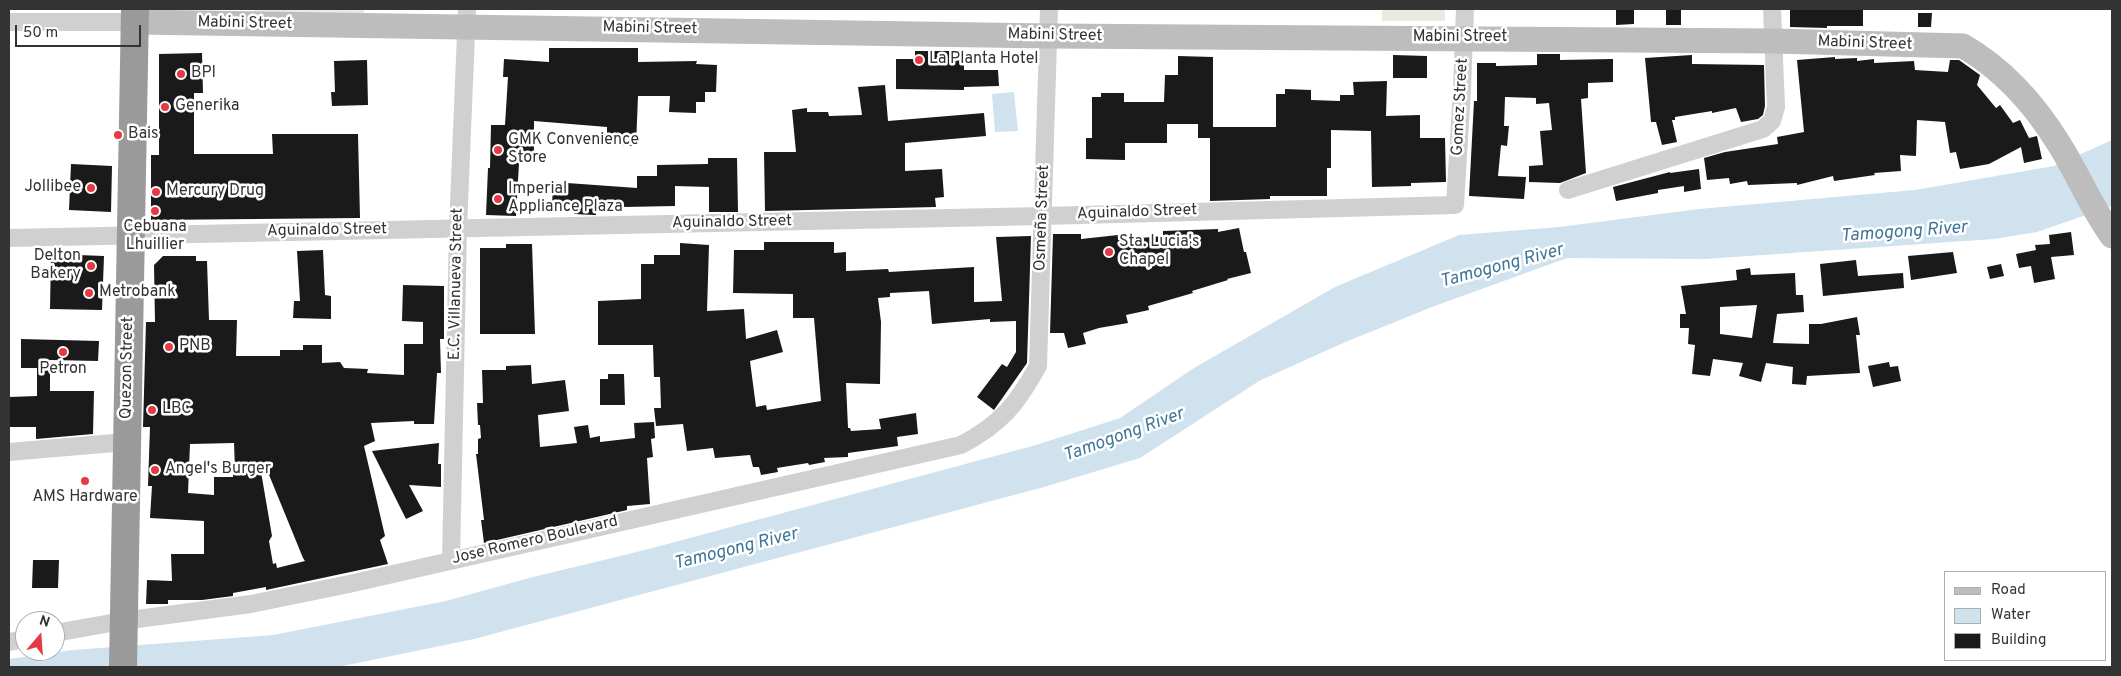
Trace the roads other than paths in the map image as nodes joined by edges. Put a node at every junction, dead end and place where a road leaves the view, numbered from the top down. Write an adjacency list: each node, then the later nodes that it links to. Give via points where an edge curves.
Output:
1 (1048, 9): 7 (street, Osmeña Street)
2 (1465, 9): 8 (street, Gomez Street)
3 (1772, 9): 9 (street)
4 (135, 16): 5 (street, Mabini Street); 6 (street, Mabini Street); 15 (highway, Quezon Street)
5 (466, 18): 7 (street, Mabini Street); 14 (street, E.C. Villanueva Street)
6 (9, 22)
7 (1049, 36): 8 (street, Mabini Street); 12 (street, Osmeña Street)
8 (1464, 38): 9 (street, Mabini Street); 11 (street, Gomez Street)
9 (1773, 41): 10 (street, via 1776,107 1772,121 1763,129); 13 (street, Mabini Street, via 1963,46 1984,58 2018,89 2058,143)
10 (1568, 190)
11 (1455, 205): 12 (street, Aguinaldo Street)
12 (1043, 216): 14 (street, Aguinaldo Street); 17 (street, Osmeña Street, via 1038,366 1025,390)
13 (2105, 227)
14 (458, 229): 15 (street, Aguinaldo Street); 20 (street, E.C. Villanueva Street)
15 (131, 234): 16 (street, Aguinaldo Street); 18 (highway, Quezon Street)
16 (9, 238)
17 (1004, 416): 20 (street, Jose Romero Boulevard, via 982,434 961,445)
18 (126, 442): 19 (street); 21 (highway, Quezon Street)
19 (9, 452)
20 (451, 560): 21 (street, Jose Romero Boulevard, via 251,604)
21 (122, 625): 22 (street, Jose Romero Boulevard); 23 (highway, Quezon Street)
22 (65, 632)
23 (123, 667)

